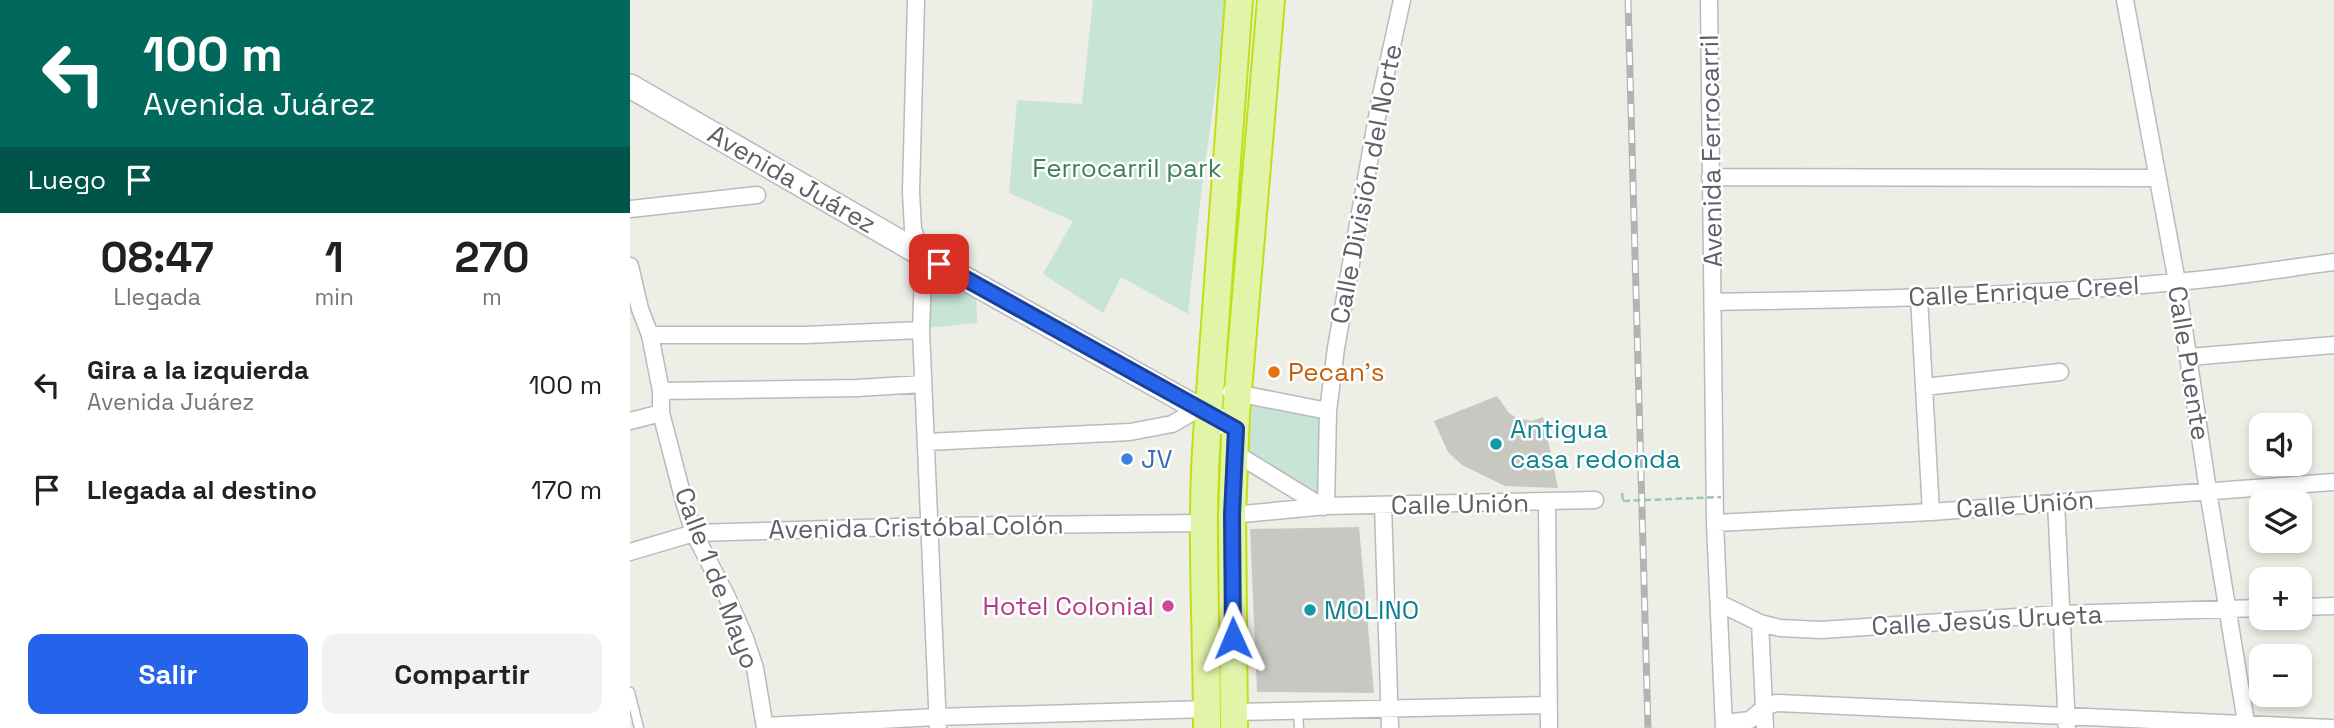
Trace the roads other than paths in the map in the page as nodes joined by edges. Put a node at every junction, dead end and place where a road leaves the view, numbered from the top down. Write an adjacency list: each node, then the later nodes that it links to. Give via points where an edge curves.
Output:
1 (916, 0): 12 (street, via 911,192 913,229)
2 (1239, 0): 27 (highway)
3 (1271, 0): 27 (highway)
4 (1402, 0): 28 (street, Calle División del Norte, via 1345,288)
5 (1709, 0): 8 (street, Avenida Ferrocarril)
6 (2125, 0): 9 (street, Calle Puente)
7 (630, 86): 12 (main road, Avenida Juárez)
8 (1710, 177): 9 (street); 17 (street, Avenida Ferrocarril)
9 (2157, 178): 15 (street, Calle Puente)
10 (757, 195): 11 (street)
11 (630, 209)
12 (921, 254): 19 (street); 27 (main road, Avenida Juárez)
13 (2334, 262): 15 (street, Calle Enrique Creel)
14 (630, 266): 18 (street, Calle 1 de Mayo)
15 (2177, 282): 16 (street, Calle Enrique Creel); 22 (street, Calle Puente)
16 (1919, 298): 17 (street, Calle Enrique Creel); 25 (street)
17 (1713, 302): 43 (street, Avenida Ferrocarril)
18 (635, 311): 20 (street, Calle 1 de Mayo)
19 (921, 330): 20 (street); 24 (street)
20 (650, 335): 26 (street, Calle 1 de Mayo)
21 (2334, 345): 22 (street)
22 (2189, 358): 34 (street, Calle Puente)
23 (2060, 372): 25 (street)
24 (923, 384): 26 (street); 32 (street)
25 (1924, 387): 40 (street)
26 (661, 391): 29 (street, Calle 1 de Mayo)
27 (1213, 408): 28 (street); 31 (highway); 31 (street); 32 (street, via 1142,430); 42 (highway)
28 (1328, 411): 39 (street)
29 (661, 413): 30 (street); 45 (street, Calle 1 de Mayo)
30 (630, 421)
31 (1235, 440): 39 (street); 41 (highway)
32 (927, 442): 44 (street)
33 (2334, 481): 34 (street, Calle Unión)
34 (2208, 491): 37 (street, Calle Unión); 50 (street, Calle Puente)
35 (1595, 500): 36 (street, Calle Unión)
36 (1547, 502): 38 (street, Calle Unión); 55 (street)
37 (2056, 502): 40 (street, Calle Unión); 52 (street)
38 (1383, 505): 39 (street, Calle Unión); 57 (street)
39 (1324, 506): 41 (street, Calle Unión)
40 (1931, 512): 43 (street, Calle Unión)
41 (1232, 515): 59 (highway)
42 (1205, 523): 44 (street, Avenida Cristóbal Colón); 58 (highway)
43 (1715, 523): 47 (street, Avenida Ferrocarril)
44 (930, 526): 45 (street, Avenida Cristóbal Colón); 61 (street)
45 (694, 533): 46 (street, Avenida Cristóbal Colón); 65 (street, Calle 1 de Mayo, via 746,638)
46 (630, 552)
47 (1719, 603): 53 (street, Calle Jesús Urueta); 63 (street, Avenida Ferrocarril)
48 (2334, 606): 49 (street)
49 (2312, 607)
50 (2228, 608): 51 (street, Calle Jesús Urueta); 52 (street, Calle Jesús Urueta); 64 (street, Calle Puente)
51 (2249, 608)
52 (2060, 614): 53 (street, Calle Jesús Urueta, via 1821,630); 62 (street)
53 (1760, 623): 56 (street)
54 (630, 692): 66 (lane)
55 (1548, 705): 57 (street); 68 (street)
56 (1765, 707): 62 (street, via 1776,703); 63 (street, via 1750,720); 69 (street)
57 (1389, 710): 60 (street); 67 (street)
58 (1207, 718): 61 (street)
59 (1234, 720): 60 (street)
60 (1298, 720)
61 (938, 722): 65 (street)
62 (2067, 722): 64 (street)
63 (1724, 725)
64 (2247, 726): 70 (street)
65 (765, 727)
66 (639, 728)
67 (1390, 728)
68 (1549, 728)
69 (1765, 728)
70 (2331, 728)

